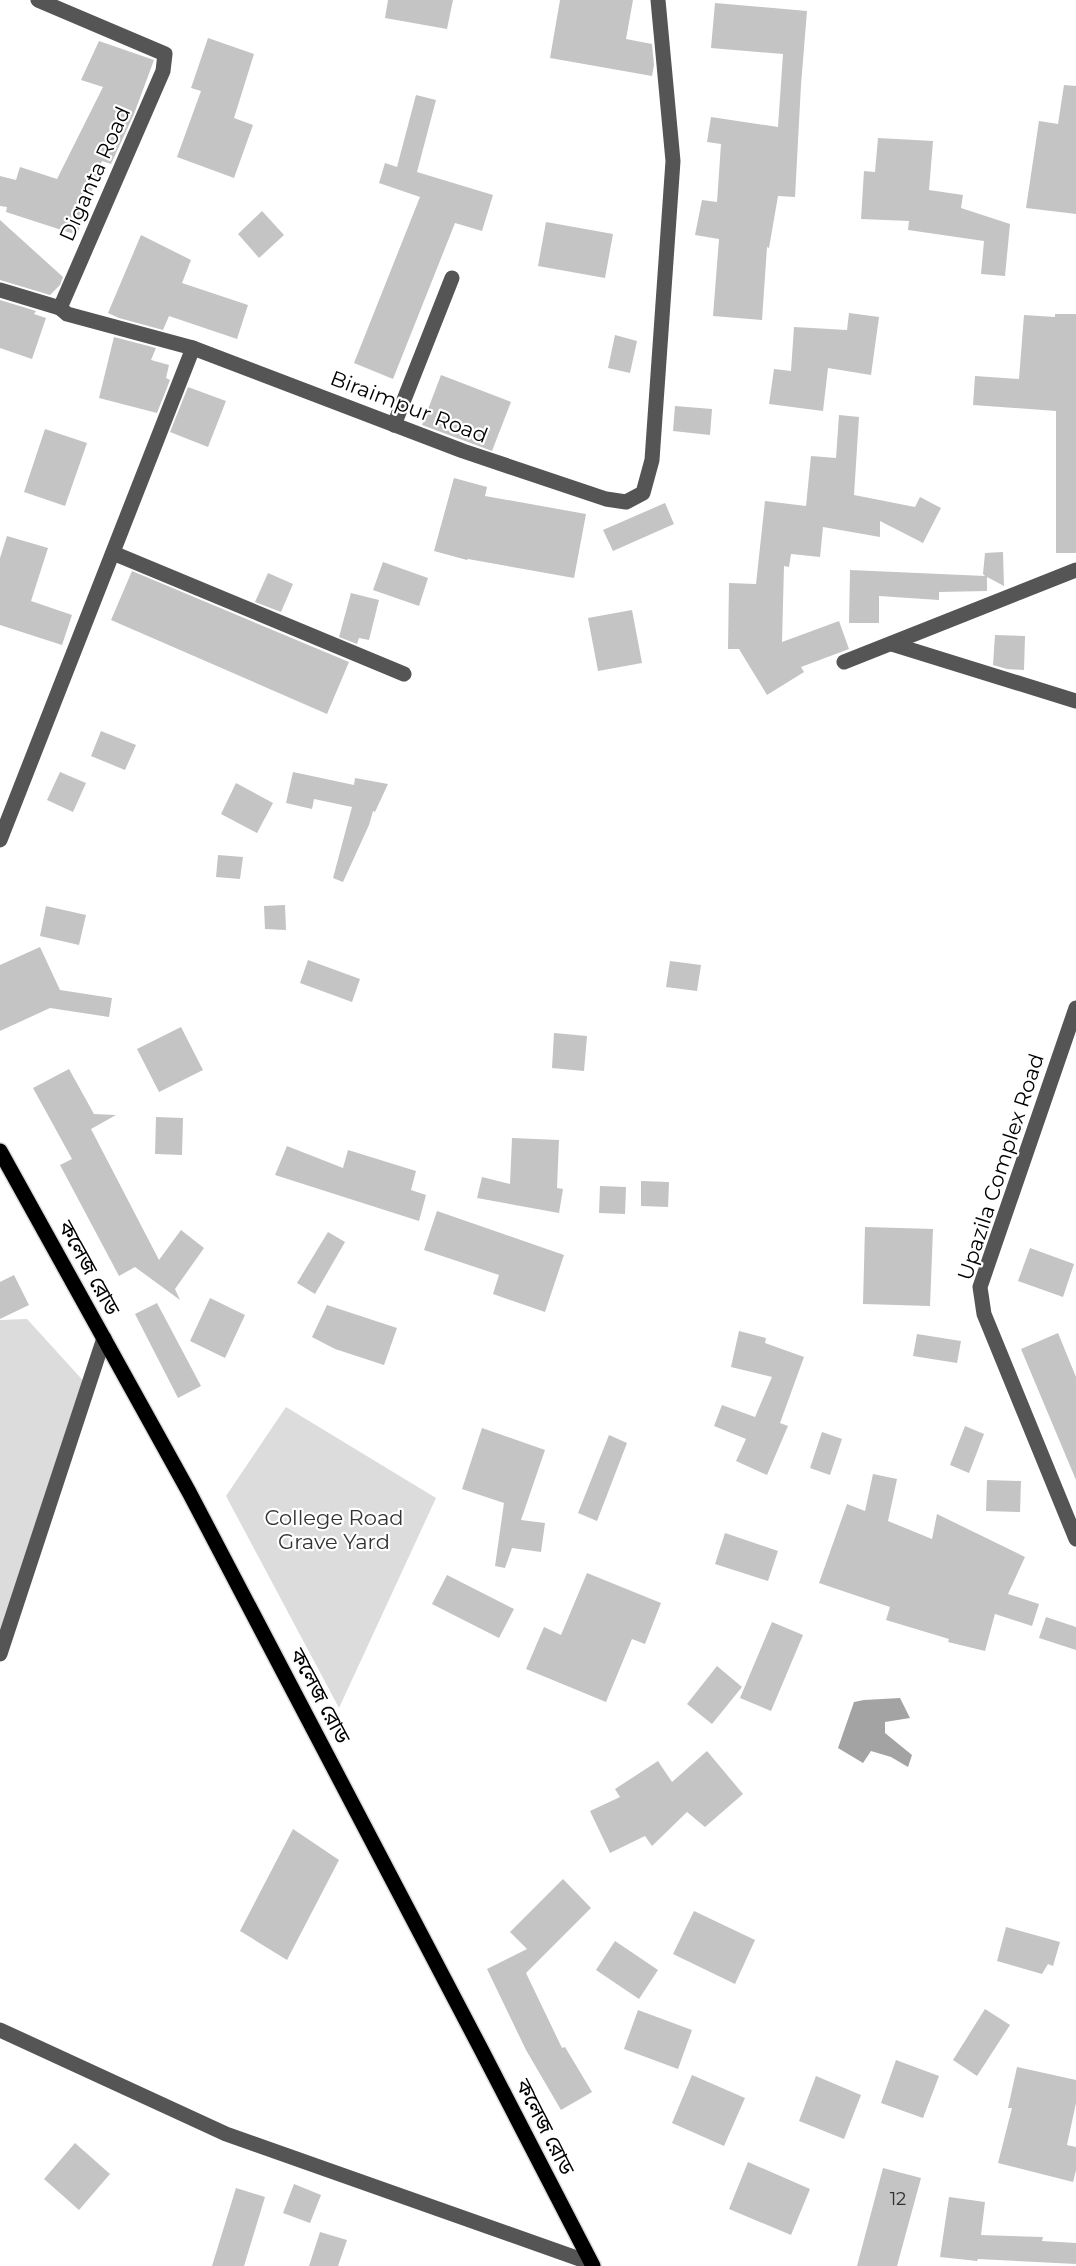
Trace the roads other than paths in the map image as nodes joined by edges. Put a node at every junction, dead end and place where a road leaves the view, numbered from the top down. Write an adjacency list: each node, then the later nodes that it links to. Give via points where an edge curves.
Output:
1 (38, 0): 5 (street, Diganta Road, via 165,54 163,71)
2 (657, 0): 7 (street, Biraimpur Road, via 673,161 652,460 643,493 626,502 606,499)
3 (452, 278): 7 (street)
4 (0, 290): 5 (street)
5 (60, 309): 6 (street)
6 (193, 348): 7 (street, Biraimpur Road); 8 (street)
7 (394, 425)
8 (113, 553): 12 (street); 14 (street)
9 (1076, 570): 10 (street)
10 (892, 644): 11 (street); 13 (street)
11 (843, 662)
12 (404, 674)
13 (1076, 701)
14 (0, 840)
15 (1076, 1008): 18 (street, Upazila Complex Road, via 980,1287 984,1314)
16 (0, 1151): 17 (main road, কলেজ রোড)
17 (104, 1338): 19 (street); 21 (main road, কলেজ রোড, via 201,1513)
18 (1076, 1539)
19 (0, 1654)
20 (0, 2030): 21 (street, via 226,2134)
21 (592, 2265)

